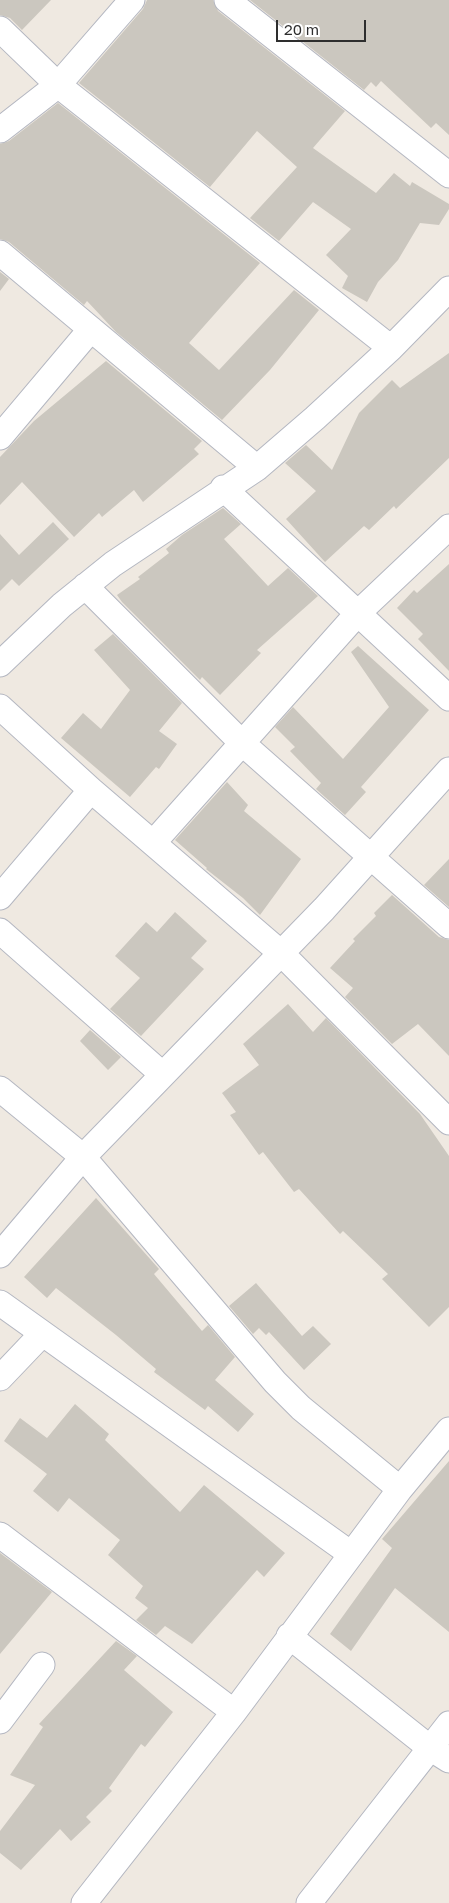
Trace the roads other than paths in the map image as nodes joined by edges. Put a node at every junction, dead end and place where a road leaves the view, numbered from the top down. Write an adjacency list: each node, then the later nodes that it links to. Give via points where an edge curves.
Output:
1 (132, 0): 4 (street)
2 (227, 0): 6 (street)
3 (0, 28): 4 (street)
4 (58, 85): 5 (street); 10 (street)
5 (0, 130)
6 (449, 175)
7 (0, 253): 9 (street)
8 (449, 289): 10 (street)
9 (90, 329): 11 (street); 12 (street)
10 (391, 348): 12 (street)
11 (0, 437)
12 (257, 468): 13 (street)
13 (223, 488): 15 (street); 16 (street)
14 (449, 526): 16 (street)
15 (85, 586): 17 (street); 20 (street)
16 (358, 613): 18 (street); 20 (street)
17 (0, 664)
18 (449, 698)
19 (0, 706): 22 (street)
20 (242, 743): 23 (street); 24 (street)
21 (449, 770): 24 (street)
22 (91, 790): 23 (street); 25 (street)
23 (153, 843): 28 (street)
24 (372, 858): 26 (street); 28 (street)
25 (0, 897)
26 (449, 926)
27 (0, 931): 29 (street)
28 (281, 953): 29 (street); 31 (street)
29 (162, 1074): 32 (street)
30 (0, 1088): 32 (street)
31 (449, 1122)
32 (83, 1157): 33 (street); 38 (street, via 274,1382)
33 (0, 1255)
34 (0, 1303): 35 (street)
35 (42, 1334): 36 (street); 40 (street)
36 (0, 1378)
37 (449, 1430): 38 (street)
38 (400, 1489): 40 (street)
39 (0, 1535): 43 (street)
40 (352, 1554): 41 (street)
41 (290, 1636): 43 (street); 46 (street)
42 (42, 1665): 44 (street)
43 (234, 1712): 47 (street)
44 (0, 1721)
45 (449, 1724): 46 (street)
46 (440, 1754): 48 (street)
47 (84, 1903)
48 (309, 1903)

